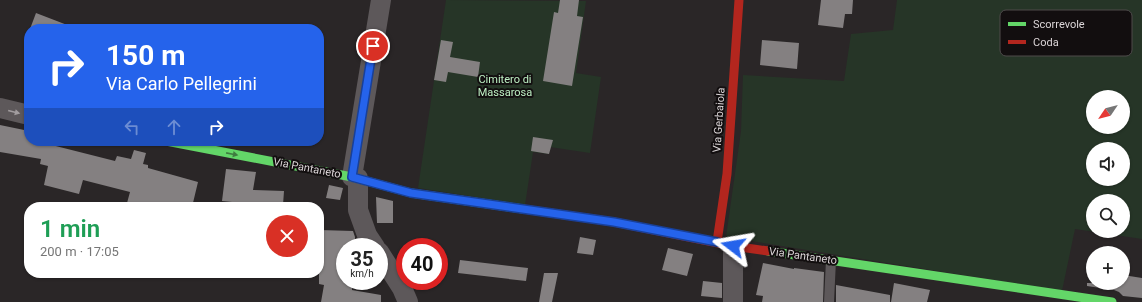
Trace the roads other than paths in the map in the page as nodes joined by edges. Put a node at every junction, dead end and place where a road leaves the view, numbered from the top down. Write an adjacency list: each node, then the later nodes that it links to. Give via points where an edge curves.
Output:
1 (381, 0): 7 (street)
2 (750, 0): 3 (lane)
3 (739, 1): 9 (street, Via Gerbaiola, via 727,174)
4 (0, 108): 5 (street, one-way to 5)
5 (24, 114)
6 (192, 146): 7 (street, Via Pantaneto, one-way to 7)
7 (355, 178): 8 (street, via 358,210); 9 (street, Via Pantaneto, via 411,193 614,222)
8 (369, 238)
9 (725, 244): 10 (street, Via Pantaneto); 14 (street)
10 (831, 260): 12 (street, Via Pantaneto); 15 (lane)
11 (388, 266): 13 (street)
12 (1031, 290): 16 (lane); 17 (street, Via Pantaneto)
13 (408, 302)
14 (733, 302)
15 (829, 302)
16 (1029, 302)
17 (1112, 302)

